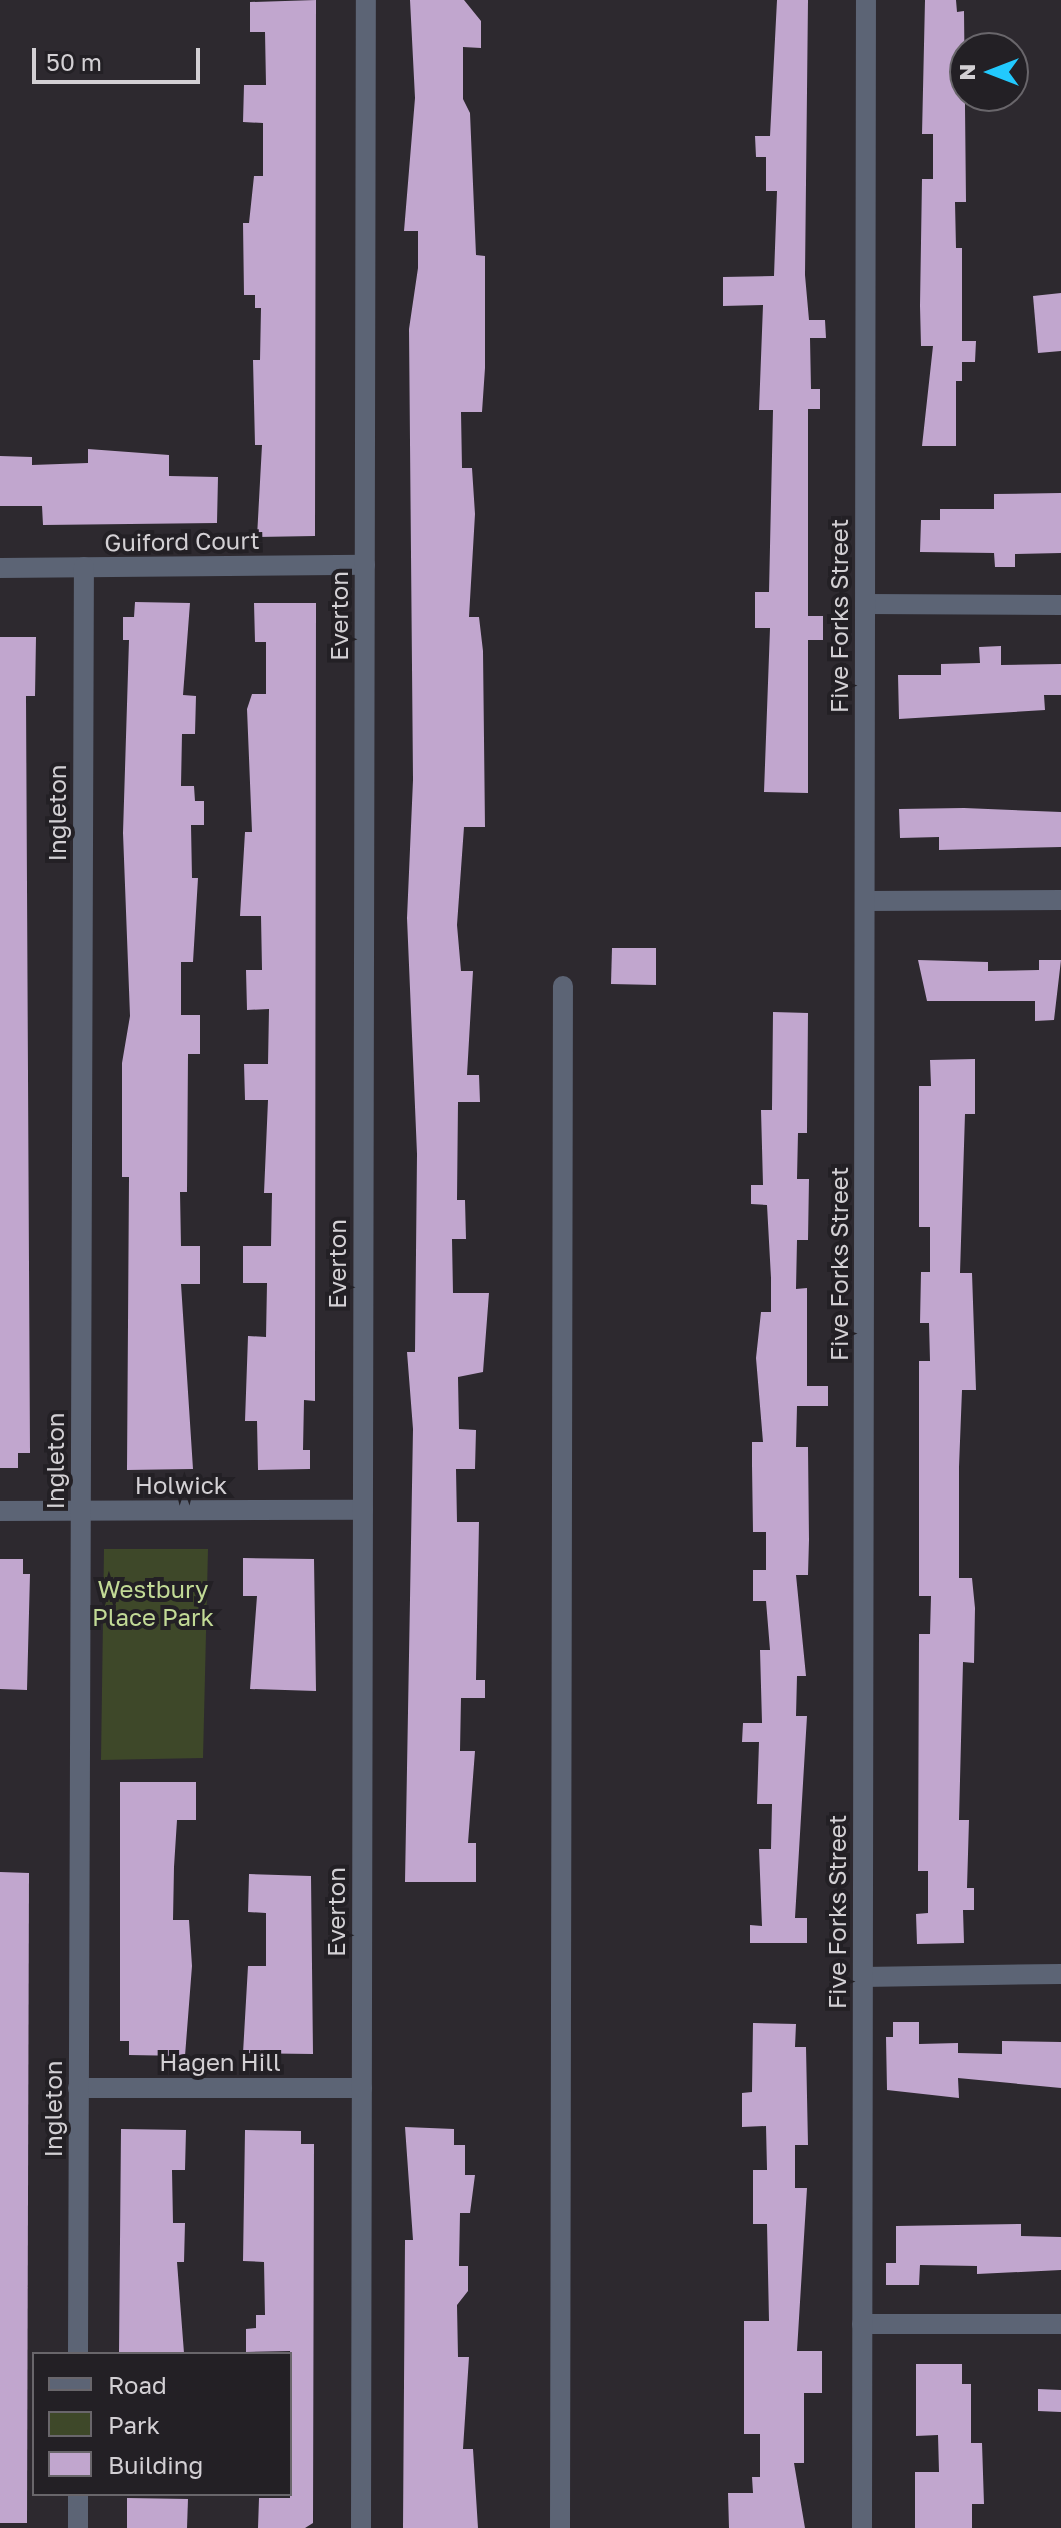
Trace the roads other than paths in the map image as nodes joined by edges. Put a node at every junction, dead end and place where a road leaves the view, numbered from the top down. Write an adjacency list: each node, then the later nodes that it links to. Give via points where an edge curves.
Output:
1 (366, 0): 3 (street, Everton)
2 (866, 0): 6 (street, Five Forks Street)
3 (365, 565): 4 (street, Guiford Court); 11 (street, Everton)
4 (84, 567): 5 (street, Guiford Court); 13 (street, Ingleton)
5 (0, 568)
6 (865, 604): 7 (street); 9 (street, Five Forks Street)
7 (1061, 605)
8 (1061, 900): 9 (street)
9 (866, 901): 15 (street, Five Forks Street)
10 (563, 986): 24 (street)
11 (363, 1510): 13 (street, Holwick); 17 (street, Everton)
12 (0, 1511): 13 (street, Holwick)
13 (81, 1511): 16 (street, Ingleton)
14 (1061, 1974): 15 (street)
15 (863, 1977): 18 (street, Five Forks Street)
16 (78, 2088): 17 (street, Hagen Hill); 20 (street, Ingleton)
17 (362, 2088): 23 (street, Everton)
18 (862, 2324): 19 (street); 25 (street, Five Forks Street)
19 (1061, 2324)
20 (78, 2352)
21 (78, 2496): 22 (street)
22 (78, 2528)
23 (361, 2528)
24 (560, 2528)
25 (862, 2528)

